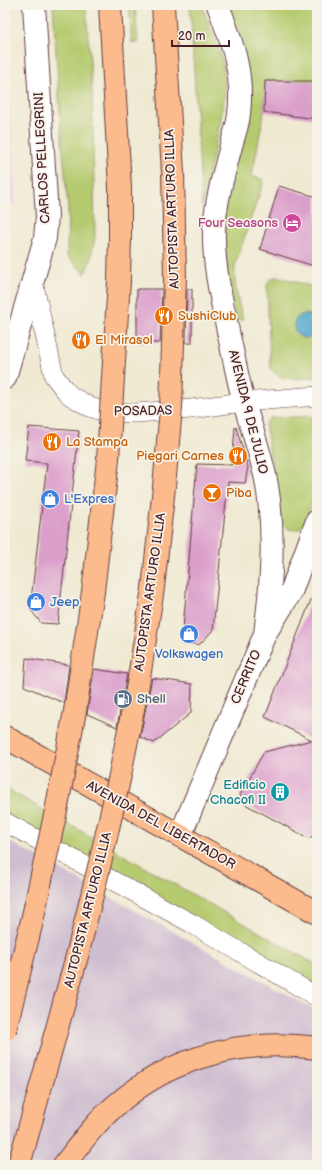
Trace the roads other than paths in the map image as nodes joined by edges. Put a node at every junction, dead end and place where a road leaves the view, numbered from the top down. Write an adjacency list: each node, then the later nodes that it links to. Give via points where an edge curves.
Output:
1 (34, 5): 5 (street, CARLOS PELLEGRINI, via 47,216)
2 (110, 5): 16 (main road, bridge, via 120,188 119,280 108,459 76,711 34,913)
3 (163, 5): 18 (main road, AUTOPISTA ARTURO ILLIA, bridge, via 173,173 175,278 171,408 153,588 138,684 100,863 78,956)
4 (218, 5): 8 (street, AVENIDA 9 DE JULIO, via 235,52 240,94 239,116 215,217 215,251)
5 (33, 281): 6 (street, CARLOS PELLEGRINI); 8 (street, POSADAS, via 54,376 65,390 80,402 99,410 123,414)
6 (5, 378)
7 (317, 396): 8 (street, POSADAS)
8 (243, 402): 10 (street, AVENIDA 9 DE JULIO, via 262,460 271,516 272,566)
9 (317, 521): 10 (street, CERRITO, via 291,592)
10 (265, 634): 13 (street, CERRITO)
11 (5, 737): 13 (main road, AVENIDA DEL LIBERTADOR)
12 (5, 822): 15 (street, via 191,923)
13 (180, 836): 14 (main road, AVENIDA DEL LIBERTADOR)
14 (317, 913)
15 (317, 997)
16 (5, 1030)
17 (317, 1048): 19 (main road, via 271,1045 245,1047 188,1061 135,1090 116,1105 96,1124)
18 (19, 1165)
19 (64, 1165)

